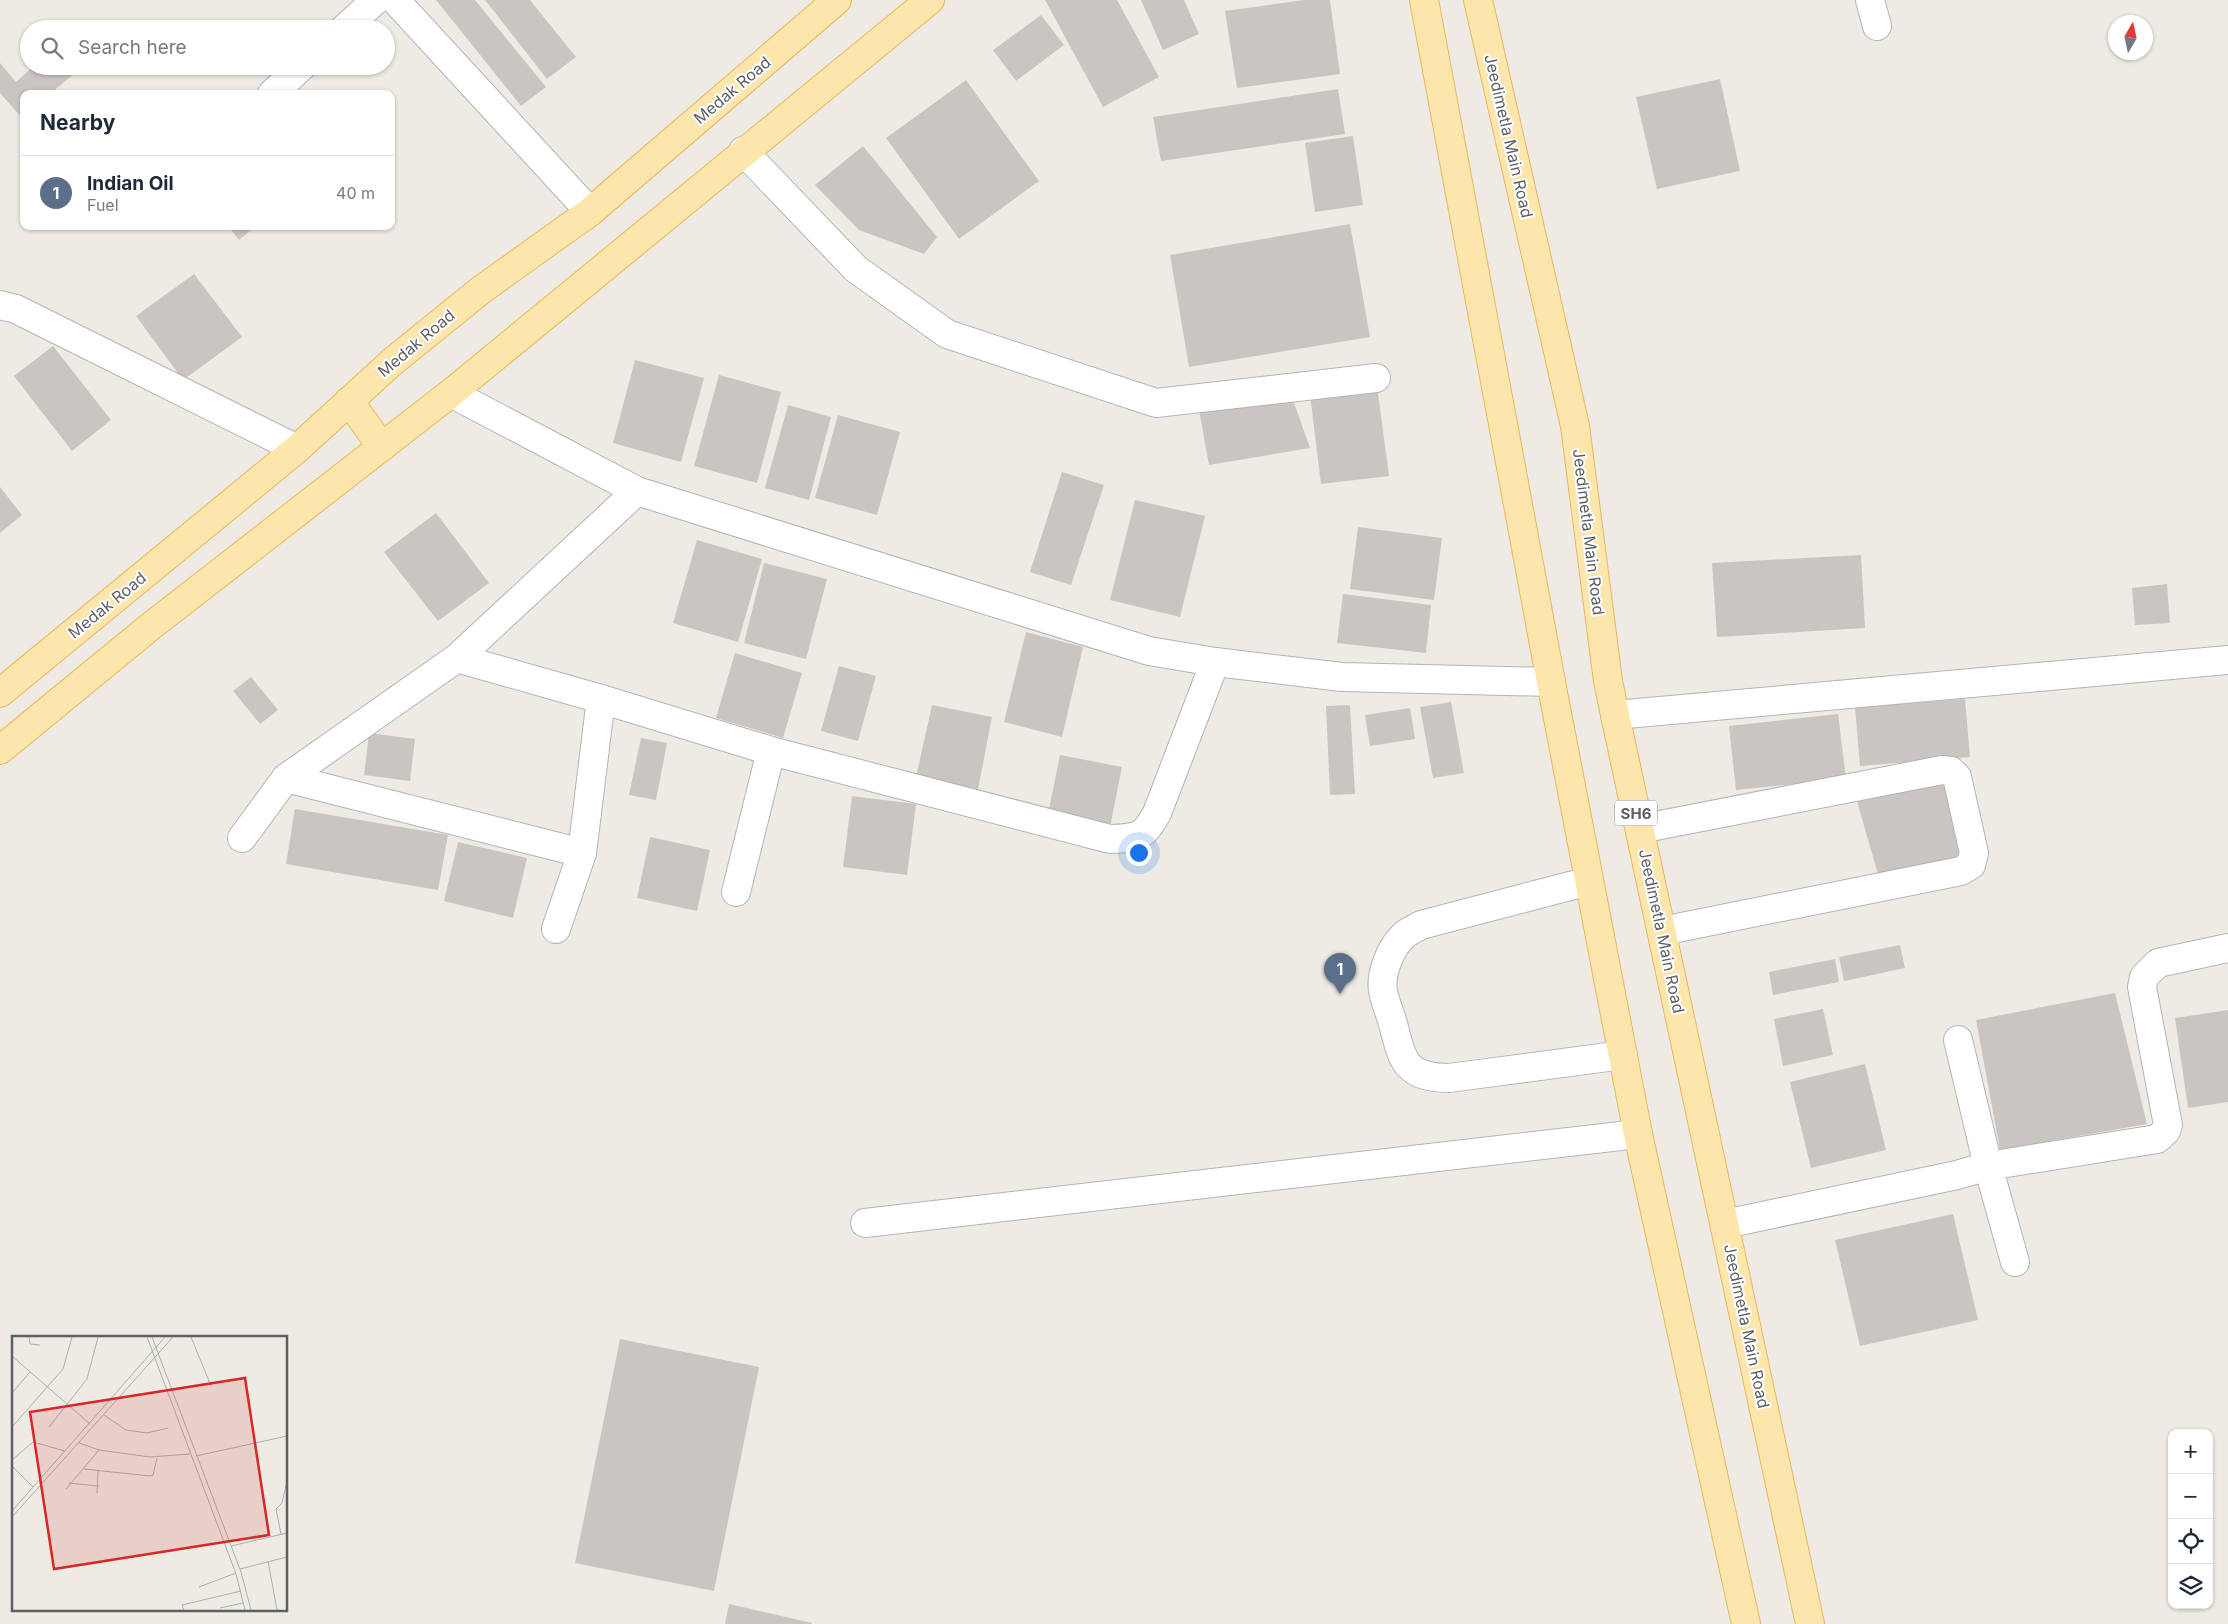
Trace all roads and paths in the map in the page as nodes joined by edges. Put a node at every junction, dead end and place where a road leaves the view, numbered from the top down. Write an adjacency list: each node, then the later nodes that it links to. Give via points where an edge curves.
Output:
1 (376, 0): 7 (street)
2 (394, 0): 11 (street)
3 (837, 0): 11 (main road, Medak Road)
4 (930, 0): 10 (main road)
5 (1424, 0): 22 (main road)
6 (1478, 0): 25 (main road, Jeedimetla Main Road / SH6, via 1575,426)
7 (354, 20)
8 (292, 75): 9 (street)
9 (276, 90)
10 (743, 151): 13 (street, via 856,269 947,334 1156,403); 14 (main road)
11 (590, 212): 15 (main road, Medak Road, via 481,290)
12 (0, 305): 17 (street, via 16,309)
13 (1376, 378)
14 (451, 393): 16 (main road); 18 (street)
15 (349, 401): 16 (main road); 17 (main road, Medak Road)
16 (382, 446): 26 (main road, via 151,626)
17 (297, 449): 23 (main road, Medak Road)
18 (637, 491): 19 (street); 21 (street, via 1149,651)
19 (457, 658): 24 (street); 28 (street)
20 (2228, 660): 25 (street)
21 (1215, 662): 22 (street, via 1342,677); 27 (street, via 1157,813 1147,831 1135,838 1110,839)
22 (1551, 682): 32 (main road)
23 (0, 693)
24 (601, 699): 27 (street); 31 (street)
25 (1615, 715): 29 (main road, Jeedimetla Main Road / SH6)
26 (0, 750)
27 (771, 751): 33 (street)
28 (286, 778): 30 (street); 31 (street)
29 (1640, 829): 35 (main road, Jeedimetla Main Road / SH6); 35 (street, via 1942,770 1951,771 1957,777 1963,802 1974,853 1971,865 1961,871)
30 (242, 838)
31 (582, 853): 34 (street)
32 (1589, 881): 38 (main road); 38 (street, via 1421,925 1404,935 1392,952 1385,969 1383,989 1402,1059 1416,1071 1430,1077 1449,1078)
33 (736, 892)
34 (556, 929)
35 (1662, 931): 42 (main road, Jeedimetla Main Road / SH6)
36 (2228, 948): 40 (street, via 2158,963 2144,977 2142,987 2168,1125 2162,1135 2157,1139)
37 (1958, 1040): 40 (street)
38 (1623, 1055): 39 (main road)
39 (1638, 1134): 41 (street); 44 (main road)
40 (1988, 1166): 42 (street); 43 (street)
41 (865, 1223)
42 (1725, 1224): 45 (main road, Jeedimetla Main Road / SH6)
43 (2015, 1262)
44 (1746, 1624)
45 (1810, 1624)

